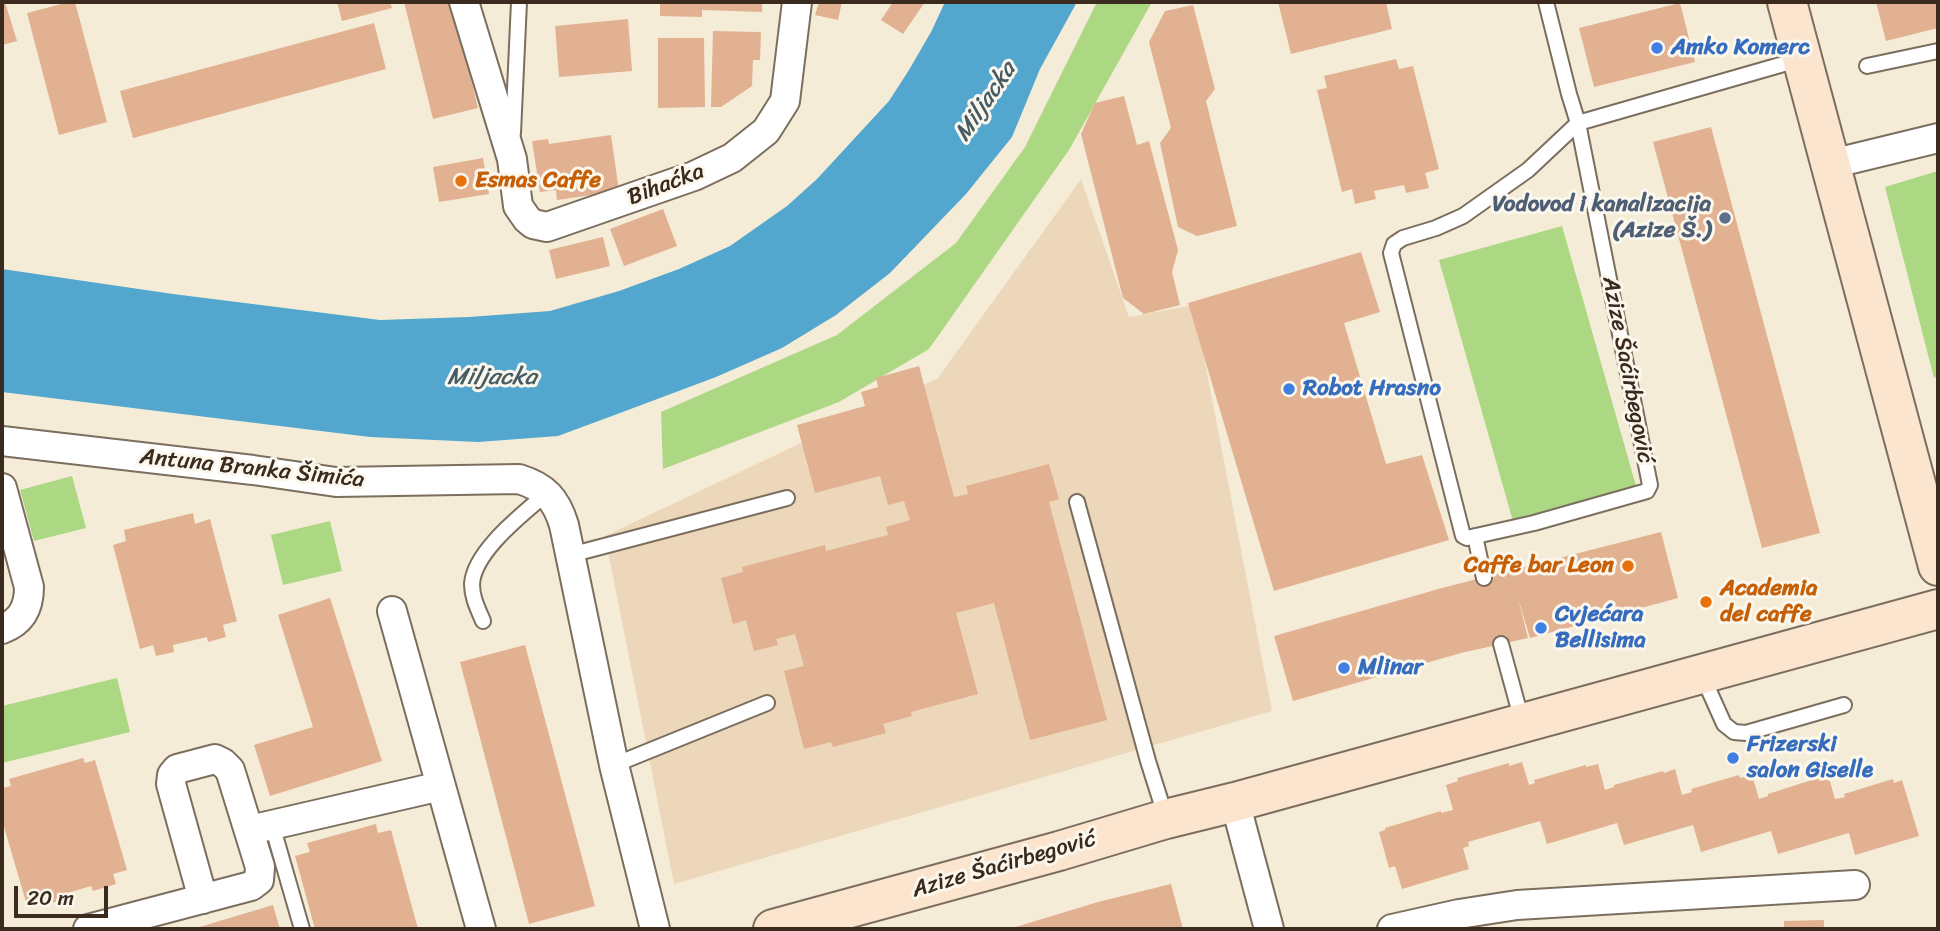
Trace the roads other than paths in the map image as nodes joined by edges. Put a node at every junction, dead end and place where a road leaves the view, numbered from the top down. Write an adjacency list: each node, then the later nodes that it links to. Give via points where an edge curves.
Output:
1 (464, 2): 11 (street, Bihaćka)
2 (519, 2): 11 (lane)
3 (797, 2): 11 (street, Bihaćka, via 785,101 766,131 732,158 547,228 533,224 518,206)
4 (1546, 2): 9 (lane, Azize Šaćirbegović)
5 (1787, 2): 7 (street)
6 (1938, 51): 8 (lane)
7 (1802, 58): 9 (lane); 12 (street)
8 (1867, 66)
9 (1578, 123): 18 (lane, via 1528,170 1463,216 1403,238 1391,253 1462,536); 18 (lane, Azize Šaćirbegović, via 1650,485 1647,491)
10 (1938, 138): 12 (street)
11 (512, 159)
12 (1830, 164): 20 (street)
13 (2, 441): 15 (street, Antuna Branka Šimića, via 336,482 519,479 535,483)
14 (2, 488): 25 (street, via 29,587 24,612)
15 (547, 493): 19 (street, via 558,507); 24 (lane, via 493,542 480,561 472,582)
16 (788, 498): 19 (lane)
17 (1077, 502): 34 (lane)
18 (1475, 536): 21 (lane)
19 (570, 555): 31 (street)
20 (1938, 566)
21 (1485, 578)
22 (1938, 609): 27 (street, Azize Šaćirbegović)
23 (392, 611): 32 (street)
24 (483, 621)
25 (2, 629)
26 (1501, 644): 30 (lane)
27 (1702, 674): 29 (lane, via 1724,724 1734,732 1746,733); 30 (street, Azize Šaćirbegović)
28 (767, 702): 31 (lane)
29 (1844, 705)
30 (1523, 723): 33 (street, Azize Šaćirbegović)
31 (614, 765): 42 (street)
32 (441, 786): 35 (street); 41 (street)
33 (1235, 802): 34 (street, Azize Šaćirbegović); 44 (street)
34 (1166, 819): 43 (street, Azize Šaćirbegović)
35 (261, 828): 37 (street, via 259,880); 37 (street, via 223,763 215,759 177,769 172,775); 40 (lane)
36 (1855, 885): 38 (street)
37 (203, 899): 39 (street)
38 (1518, 917): 45 (street, via 1459,914)
39 (88, 929)
40 (302, 929)
41 (481, 929)
42 (655, 929)
43 (773, 929)
44 (1269, 929)
45 (1392, 929)

